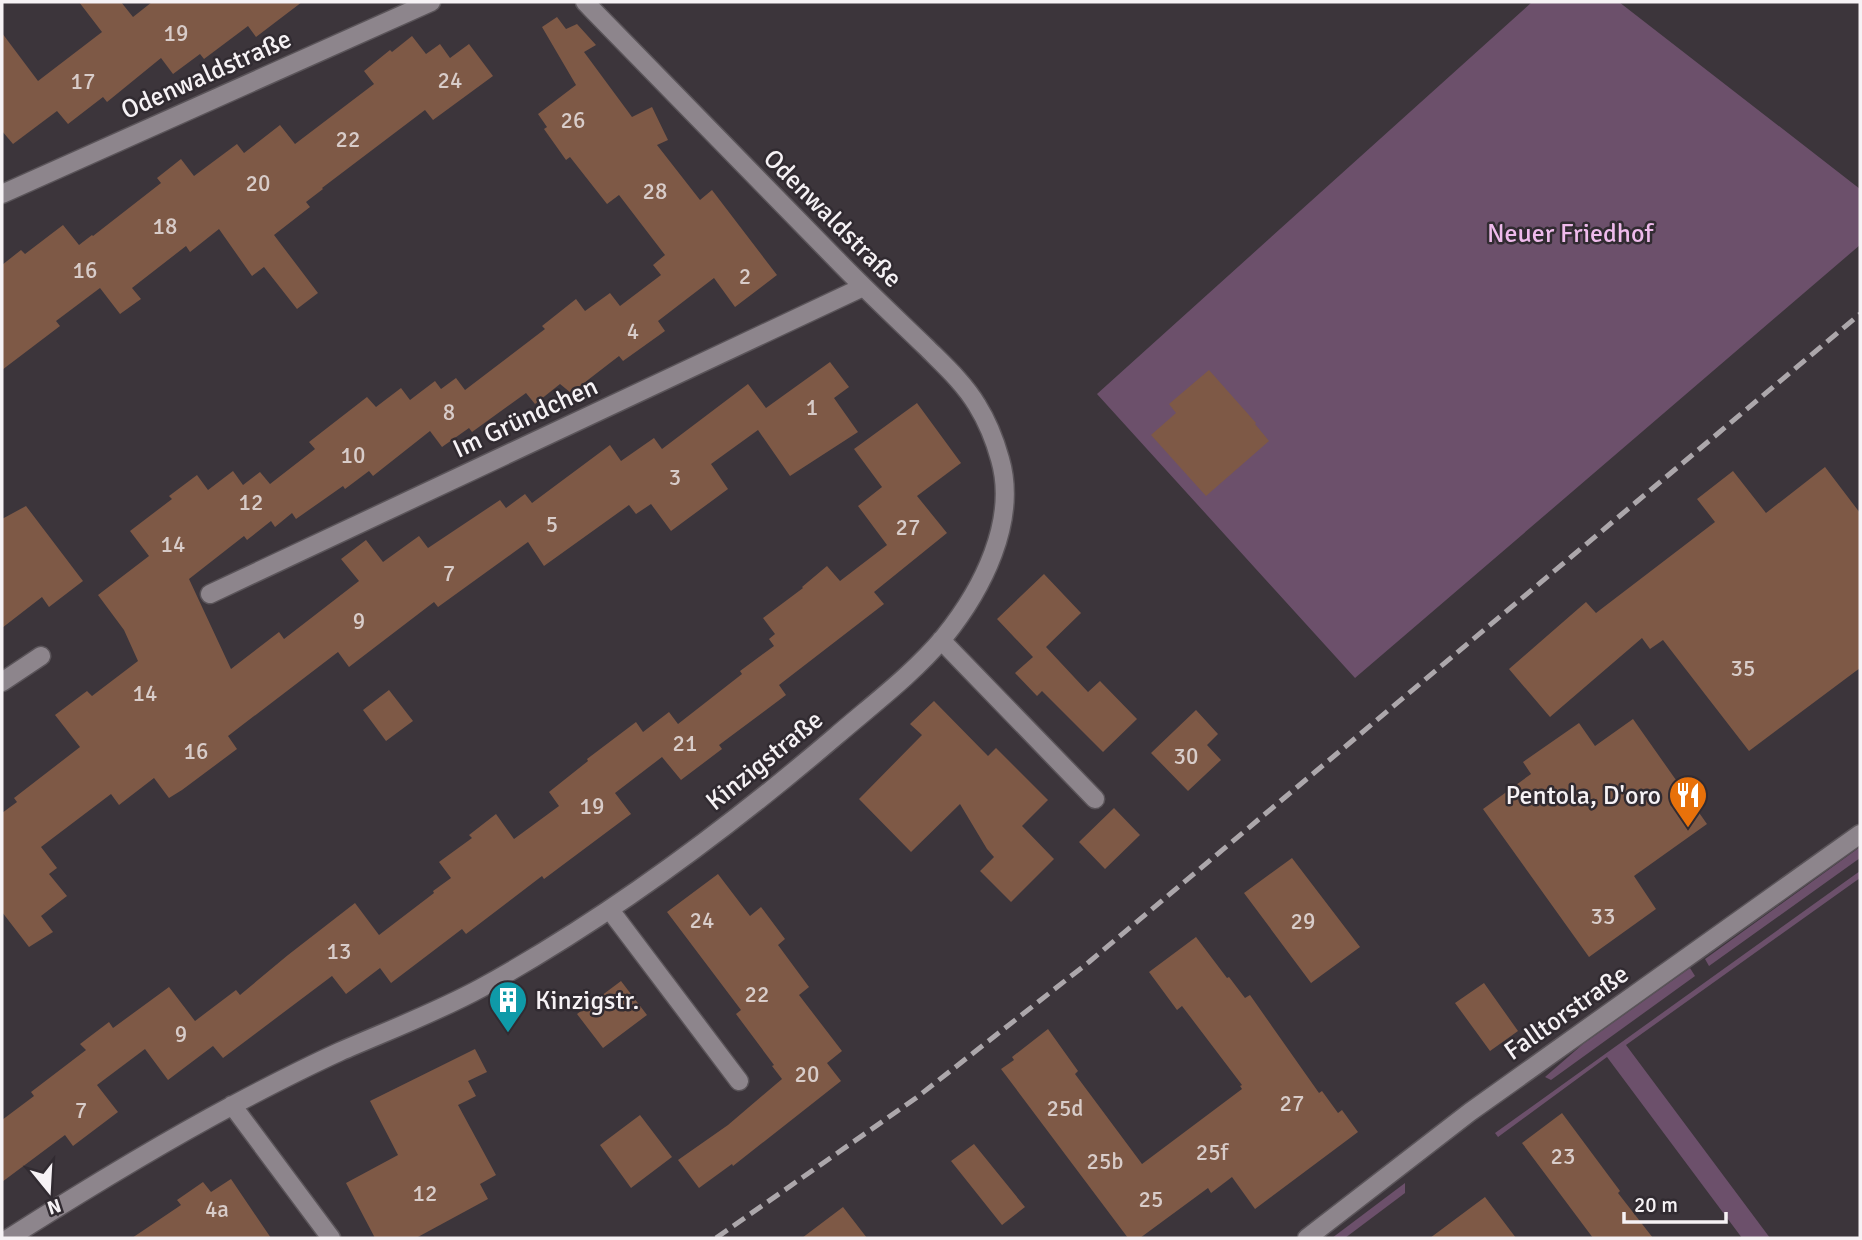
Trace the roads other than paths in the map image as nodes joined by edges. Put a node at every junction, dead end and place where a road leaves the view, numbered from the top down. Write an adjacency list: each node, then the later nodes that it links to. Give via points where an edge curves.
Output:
1 (431, 2): 3 (street, Odenwaldstraße)
2 (585, 2): 4 (street, Odenwaldstraße)
3 (2, 194)
4 (863, 287): 5 (street, Odenwaldstraße, via 958,380 977,405 1002,464); 6 (street, Im Gründchen)
5 (1005, 493): 7 (street, Kinzigstraße, via 1001,526 982,578)
6 (210, 594)
7 (942, 640): 10 (street); 12 (street, Kinzigstraße, via 792,773)
8 (41, 656): 9 (street)
9 (2, 682)
10 (1095, 799)
11 (1860, 834): 17 (street, Falltorstraße, via 1470,1112)
12 (610, 910): 13 (street); 14 (street, Kinzigstraße, via 443,1009)
13 (738, 1081)
14 (232, 1105): 15 (street, Kinzigstraße); 16 (street)
15 (9, 1238)
16 (331, 1238)
17 (1307, 1238)

